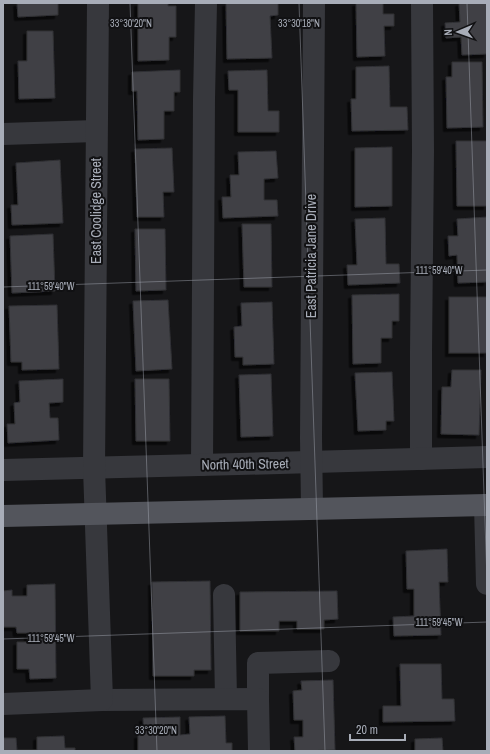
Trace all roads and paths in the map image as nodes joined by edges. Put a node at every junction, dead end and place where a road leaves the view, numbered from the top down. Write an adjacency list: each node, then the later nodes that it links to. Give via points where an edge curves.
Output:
1 (98, 3): 5 (street, East Coolidge Street)
2 (206, 3): 10 (street)
3 (314, 3): 9 (street, East Patricia Jane Drive)
4 (422, 3): 8 (street)
5 (96, 132): 6 (street); 11 (street, East Coolidge Street)
6 (3, 134)
7 (487, 457): 8 (street, North 40th Street)
8 (421, 459): 9 (street, North 40th Street)
9 (311, 463): 10 (street, North 40th Street); 14 (street, East Patricia Jane Drive)
10 (202, 465): 11 (street, North 40th Street)
11 (94, 468): 12 (street, North 40th Street); 15 (street, East Coolidge Street)
12 (3, 470)
13 (486, 505): 14 (main road); 17 (street)
14 (312, 508): 15 (main road)
15 (95, 514): 16 (main road); 22 (street, East Coolidge Street)
16 (3, 516)
17 (487, 584)
18 (224, 595): 20 (street)
19 (330, 661): 21 (street, via 258,663)
20 (226, 699): 21 (street); 22 (street)
21 (258, 699): 24 (street)
22 (102, 700): 23 (street)
23 (3, 704)
24 (259, 751)

